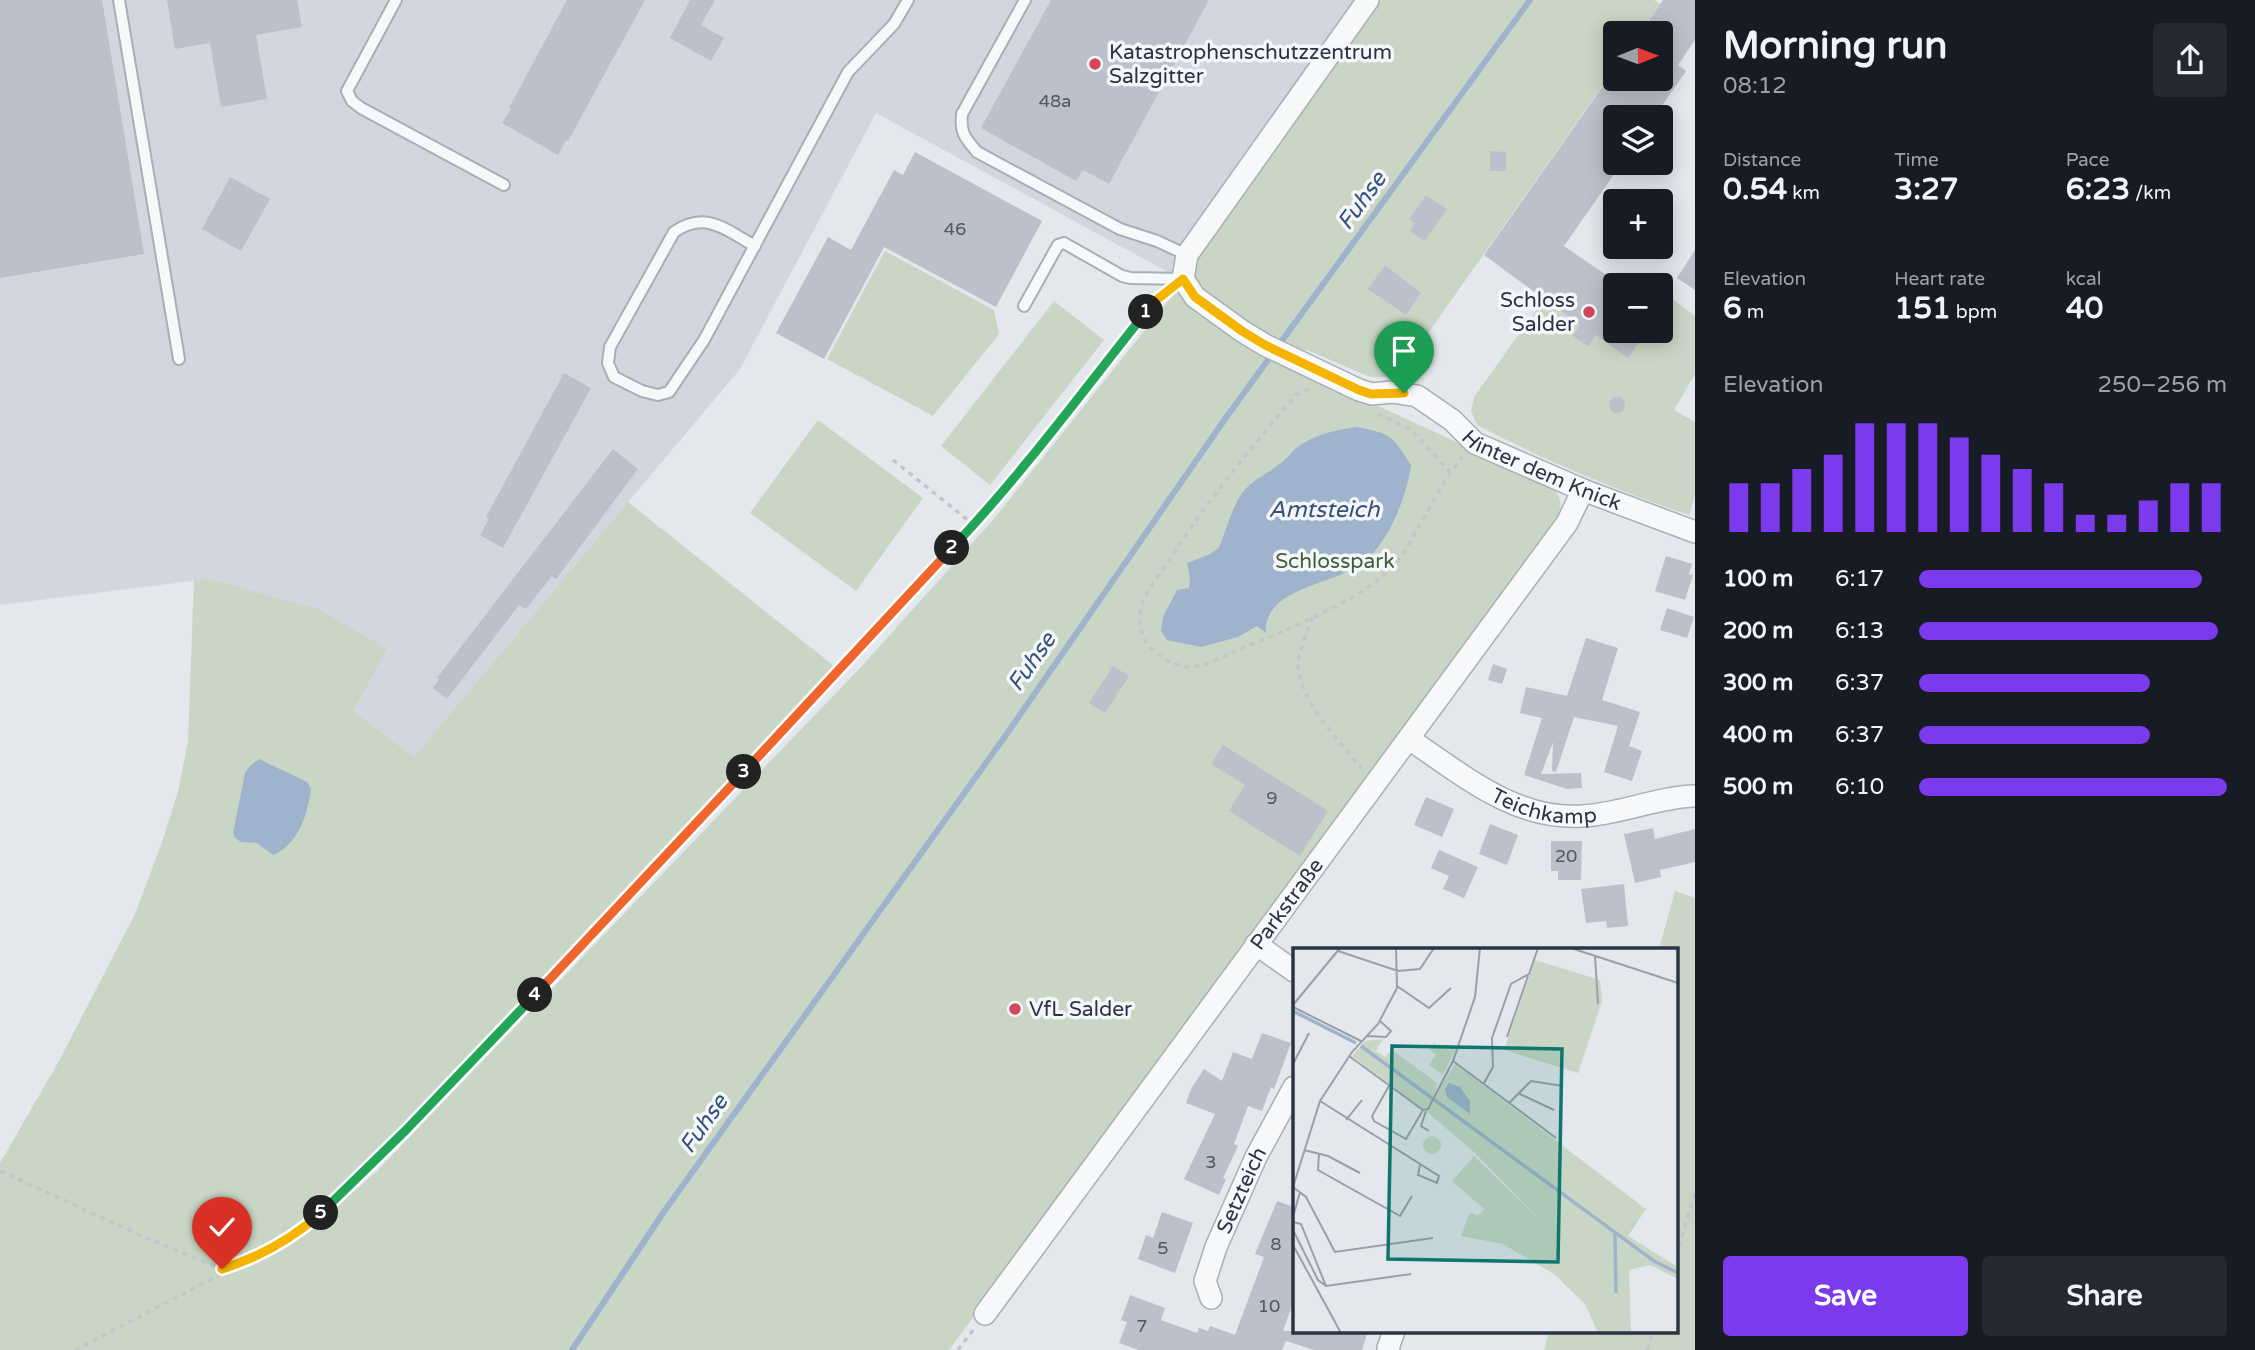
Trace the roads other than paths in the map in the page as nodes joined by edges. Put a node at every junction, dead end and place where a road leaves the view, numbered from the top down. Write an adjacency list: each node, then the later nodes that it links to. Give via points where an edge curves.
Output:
1 (119, 0): 11 (lane)
2 (396, 0): 6 (lane, via 347,91 352,101)
3 (908, 0): 7 (lane, via 894,24 848,72)
4 (1025, 0): 8 (lane, via 962,114 965,139 977,152 1120,229)
5 (1368, 0): 8 (street)
6 (504, 185)
7 (755, 246): 7 (lane, via 704,340 669,392 642,391 614,377 608,363 610,347 674,232 700,220)
8 (1187, 256): 9 (street)
9 (1183, 279): 10 (lane, via 1122,276 1064,243 1058,245); 12 (street, Hinter dem Knick, via 1195,297 1265,345 1359,390 1417,396 1475,443)
10 (1024, 306)
11 (179, 359)
12 (1583, 490): 13 (street, Hinter dem Knick); 14 (street, Parkstraße, via 1567,523)
13 (1695, 532)
14 (1409, 739): 15 (street, Teichkamp, via 1492,794 1537,812 1583,817); 16 (street, Parkstraße)
15 (1695, 796)
16 (1256, 944): 17 (street); 20 (street, Parkstraße)
17 (1293, 970)
18 (1293, 1089): 19 (street, Setzteich, via 1216,1247 1205,1281)
19 (1211, 1298)
20 (985, 1314)
21 (1394, 1332): 22 (street)
22 (1389, 1350)

